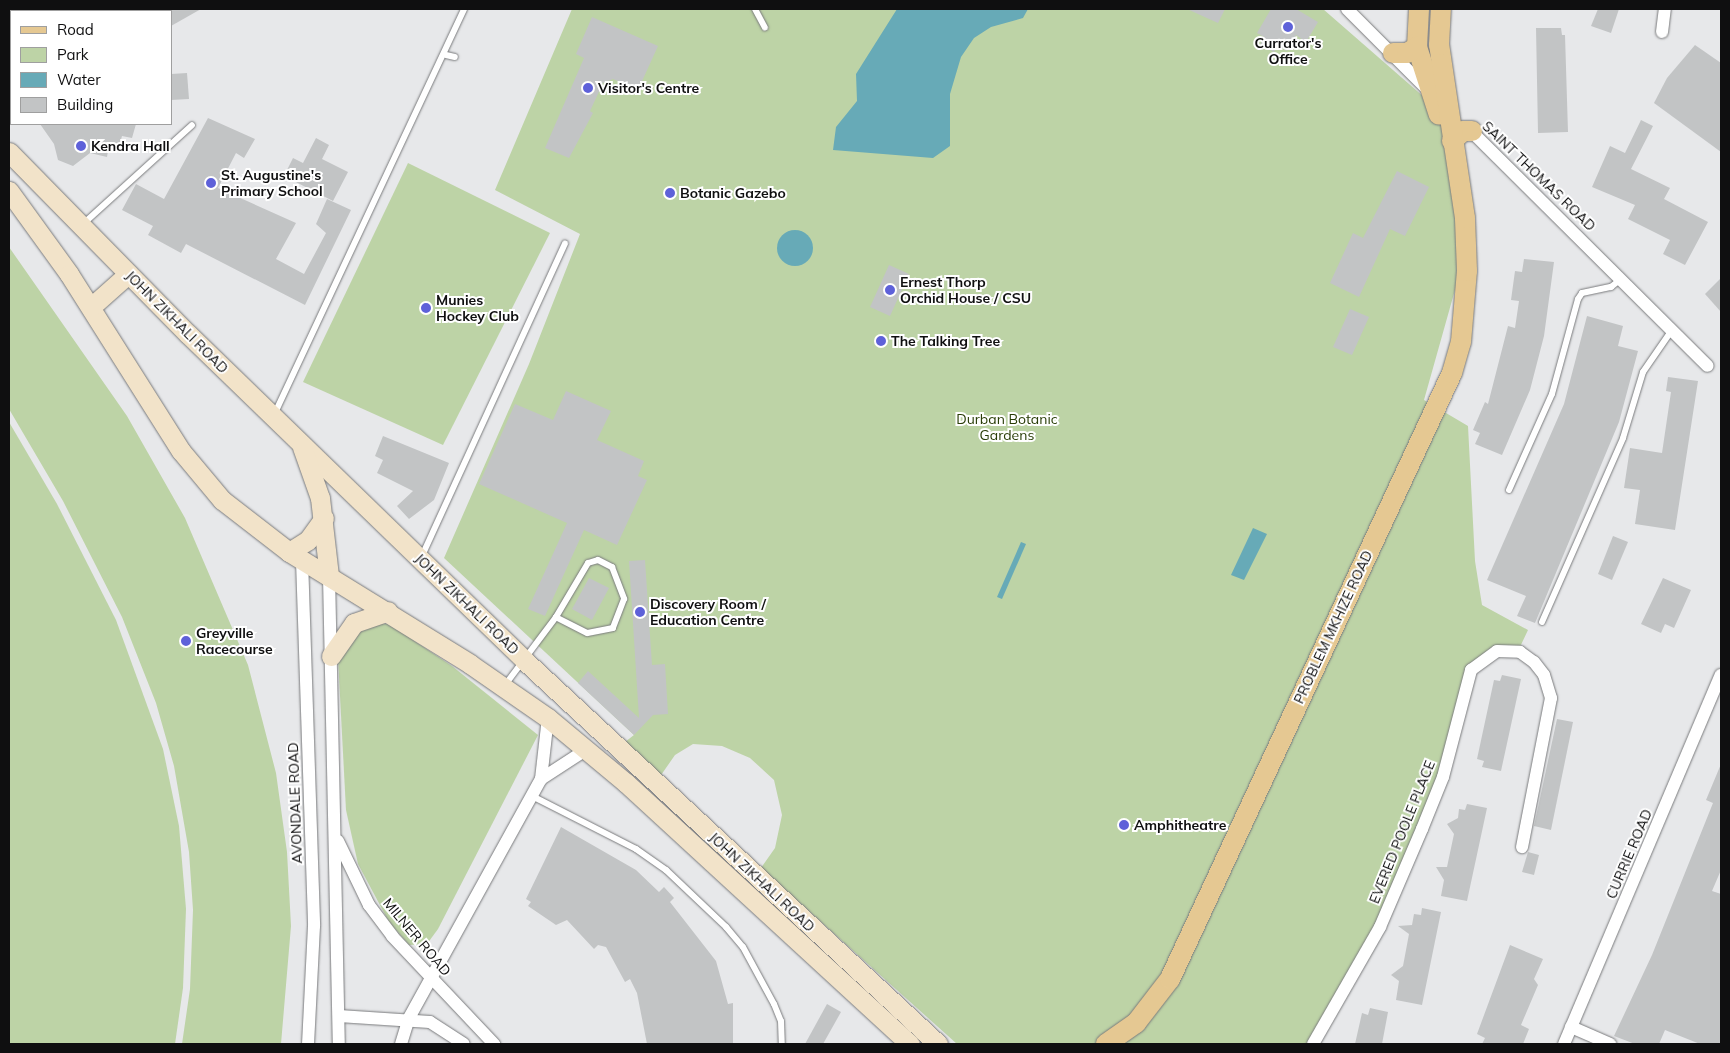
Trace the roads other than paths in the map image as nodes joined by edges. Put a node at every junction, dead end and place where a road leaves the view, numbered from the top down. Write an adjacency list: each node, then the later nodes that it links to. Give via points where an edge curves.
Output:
1 (464, 9): 11 (lane)
2 (755, 9): 7 (lane)
3 (1347, 9): 10 (street)
4 (1419, 9): 9 (main road)
5 (1441, 9): 13 (main road)
6 (1665, 9): 8 (street)
7 (765, 28)
8 (1662, 32)
9 (1417, 47): 10 (main road, via 1407,53); 13 (main road)
10 (1393, 53): 13 (street)
11 (446, 55): 12 (lane); 28 (lane)
12 (456, 57)
13 (1438, 90): 14 (main road)
14 (1443, 113): 16 (street, SAINT THOMAS ROAD); 17 (main road); 19 (main road)
15 (192, 125): 21 (lane)
16 (1472, 132): 17 (main road, via 1463,131); 24 (street, SAINT THOMAS ROAD)
17 (1452, 141): 19 (main road)
18 (9, 152): 21 (main road, JOHN ZIKHALI ROAD)
19 (1458, 175): 60 (main road, PROBLEM MKHIZE ROAD, via 1465,218 1467,271 1461,342 1452,373 1170,979 1136,1023)
20 (9, 191): 25 (main road, JOHN ZIKHALI ROAD)
21 (82, 225): 23 (main road, JOHN ZIKHALI ROAD)
22 (565, 243): 33 (lane)
23 (128, 274): 25 (main road); 28 (main road, JOHN ZIKHALI ROAD)
24 (1622, 279): 26 (street, SAINT THOMAS ROAD); 30 (lane, via 1611,287 1582,293 1578,299 1552,394)
25 (91, 307): 32 (main road, JOHN ZIKHALI ROAD, via 166,428 203,479 249,524)
26 (1672, 330): 27 (street, SAINT THOMAS ROAD); 37 (lane, via 1643,372 1623,438)
27 (1708, 366)
28 (274, 416): 29 (main road, JOHN ZIKHALI ROAD)
29 (300, 441): 31 (main road); 33 (main road, JOHN ZIKHALI ROAD)
30 (1509, 490)
31 (324, 518): 32 (main road); 34 (main road)
32 (296, 556): 34 (main road, JOHN ZIKHALI ROAD); 52 (street, AVONDALE ROAD, via 314,926)
33 (421, 560): 39 (main road, JOHN ZIKHALI ROAD)
34 (329, 576): 35 (main road, JOHN ZIKHALI ROAD); 38 (street)
35 (388, 611): 38 (main road, via 354,623); 41 (main road, JOHN ZIKHALI ROAD)
36 (556, 617): 36 (lane, via 587,633 613,628 624,599 612,567 598,560 588,563); 39 (lane)
37 (1542, 622)
38 (331, 656): 46 (street)
39 (524, 660): 41 (lane); 59 (main road, JOHN ZIKHALI ROAD)
40 (1721, 675): 51 (street, CURRIE ROAD)
41 (504, 686): 42 (main road, JOHN ZIKHALI ROAD)
42 (548, 718): 43 (main road, JOHN ZIKHALI ROAD); 44 (street)
43 (587, 749): 44 (street); 58 (main road, JOHN ZIKHALI ROAD)
44 (541, 779): 45 (street)
45 (532, 796): 48 (street); 57 (lane, via 636,849 666,870 726,927 743,948 774,1004 781,1021)
46 (336, 836): 48 (street, MILNER ROAD, via 369,905); 49 (street)
47 (1522, 846): 61 (street, EVERED POOLE PLACE, via 1551,698 1544,675 1534,662 1520,652 1498,651 1471,670 1443,777 1422,829 1380,927)
48 (430, 979): 50 (street); 56 (street, MILNER ROAD)
49 (339, 1016): 50 (street); 53 (street)
50 (409, 1018): 54 (street); 55 (street, via 445,1029)
51 (1571, 1027): 62 (street, CURRIE ROAD); 63 (street)
52 (308, 1044)
53 (339, 1044)
54 (401, 1044)
55 (464, 1044)
56 (494, 1044)
57 (782, 1044)
58 (910, 1044)
59 (938, 1044)
60 (1106, 1044)
61 (1313, 1044)
62 (1564, 1044)
63 (1610, 1044)

